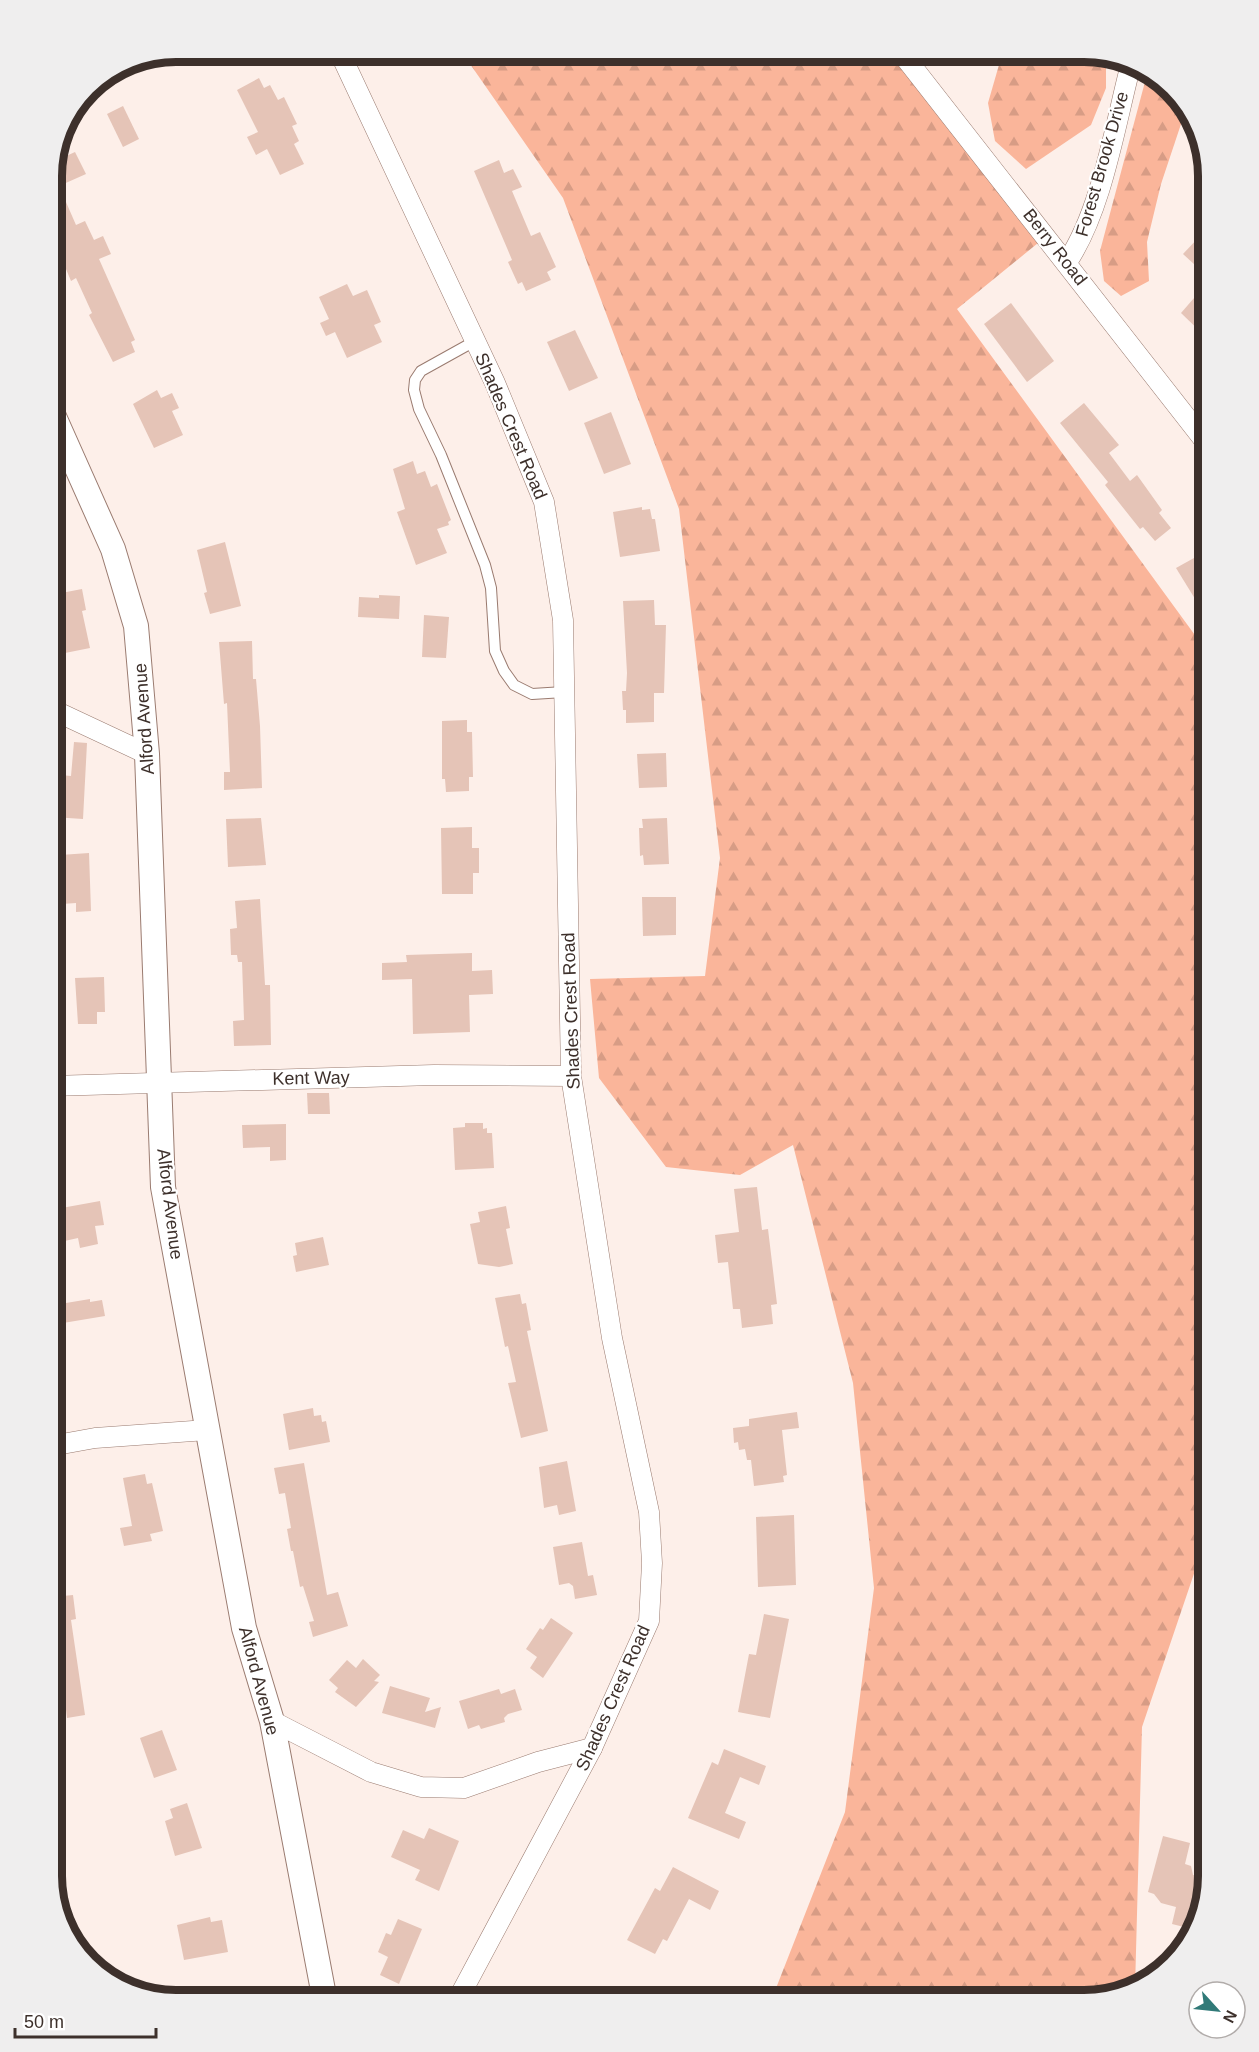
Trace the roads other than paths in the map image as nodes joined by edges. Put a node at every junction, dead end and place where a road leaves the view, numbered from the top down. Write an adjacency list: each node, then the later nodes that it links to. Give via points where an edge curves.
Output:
1 (344, 62): 5 (street, Shades Crest Road)
2 (909, 62): 4 (street, Berry Road)
3 (1129, 71): 4 (street, Forest Brook Drive, via 1089,220)
4 (1067, 262): 6 (street, Berry Road)
5 (475, 341): 8 (street, Shades Crest Road, via 544,502 562,620); 8 (lane, via 421,371 414,390 485,565 491,588 495,651 504,671 514,685 532,694)
6 (1198, 432)
7 (62, 434): 10 (street, Alford Avenue, via 126,588 138,646)
8 (564, 692): 11 (street, Shades Crest Road)
9 (62, 714): 10 (street)
10 (147, 754): 12 (street, Alford Avenue)
11 (571, 1076): 12 (street, Kent Way); 17 (street, Shades Crest Road, via 612,1338 649,1512 652,1563 649,1622)
12 (159, 1082): 13 (street, Kent Way); 14 (street, Alford Avenue, via 164,1187)
13 (62, 1086)
14 (207, 1430): 15 (street); 16 (street, Alford Avenue, via 244,1629)
15 (62, 1444)
16 (272, 1721): 17 (street, via 371,1772 422,1787 464,1788); 18 (street, Alford Avenue)
17 (592, 1748): 19 (street, Shades Crest Road)
18 (323, 1990)
19 (463, 1990)

